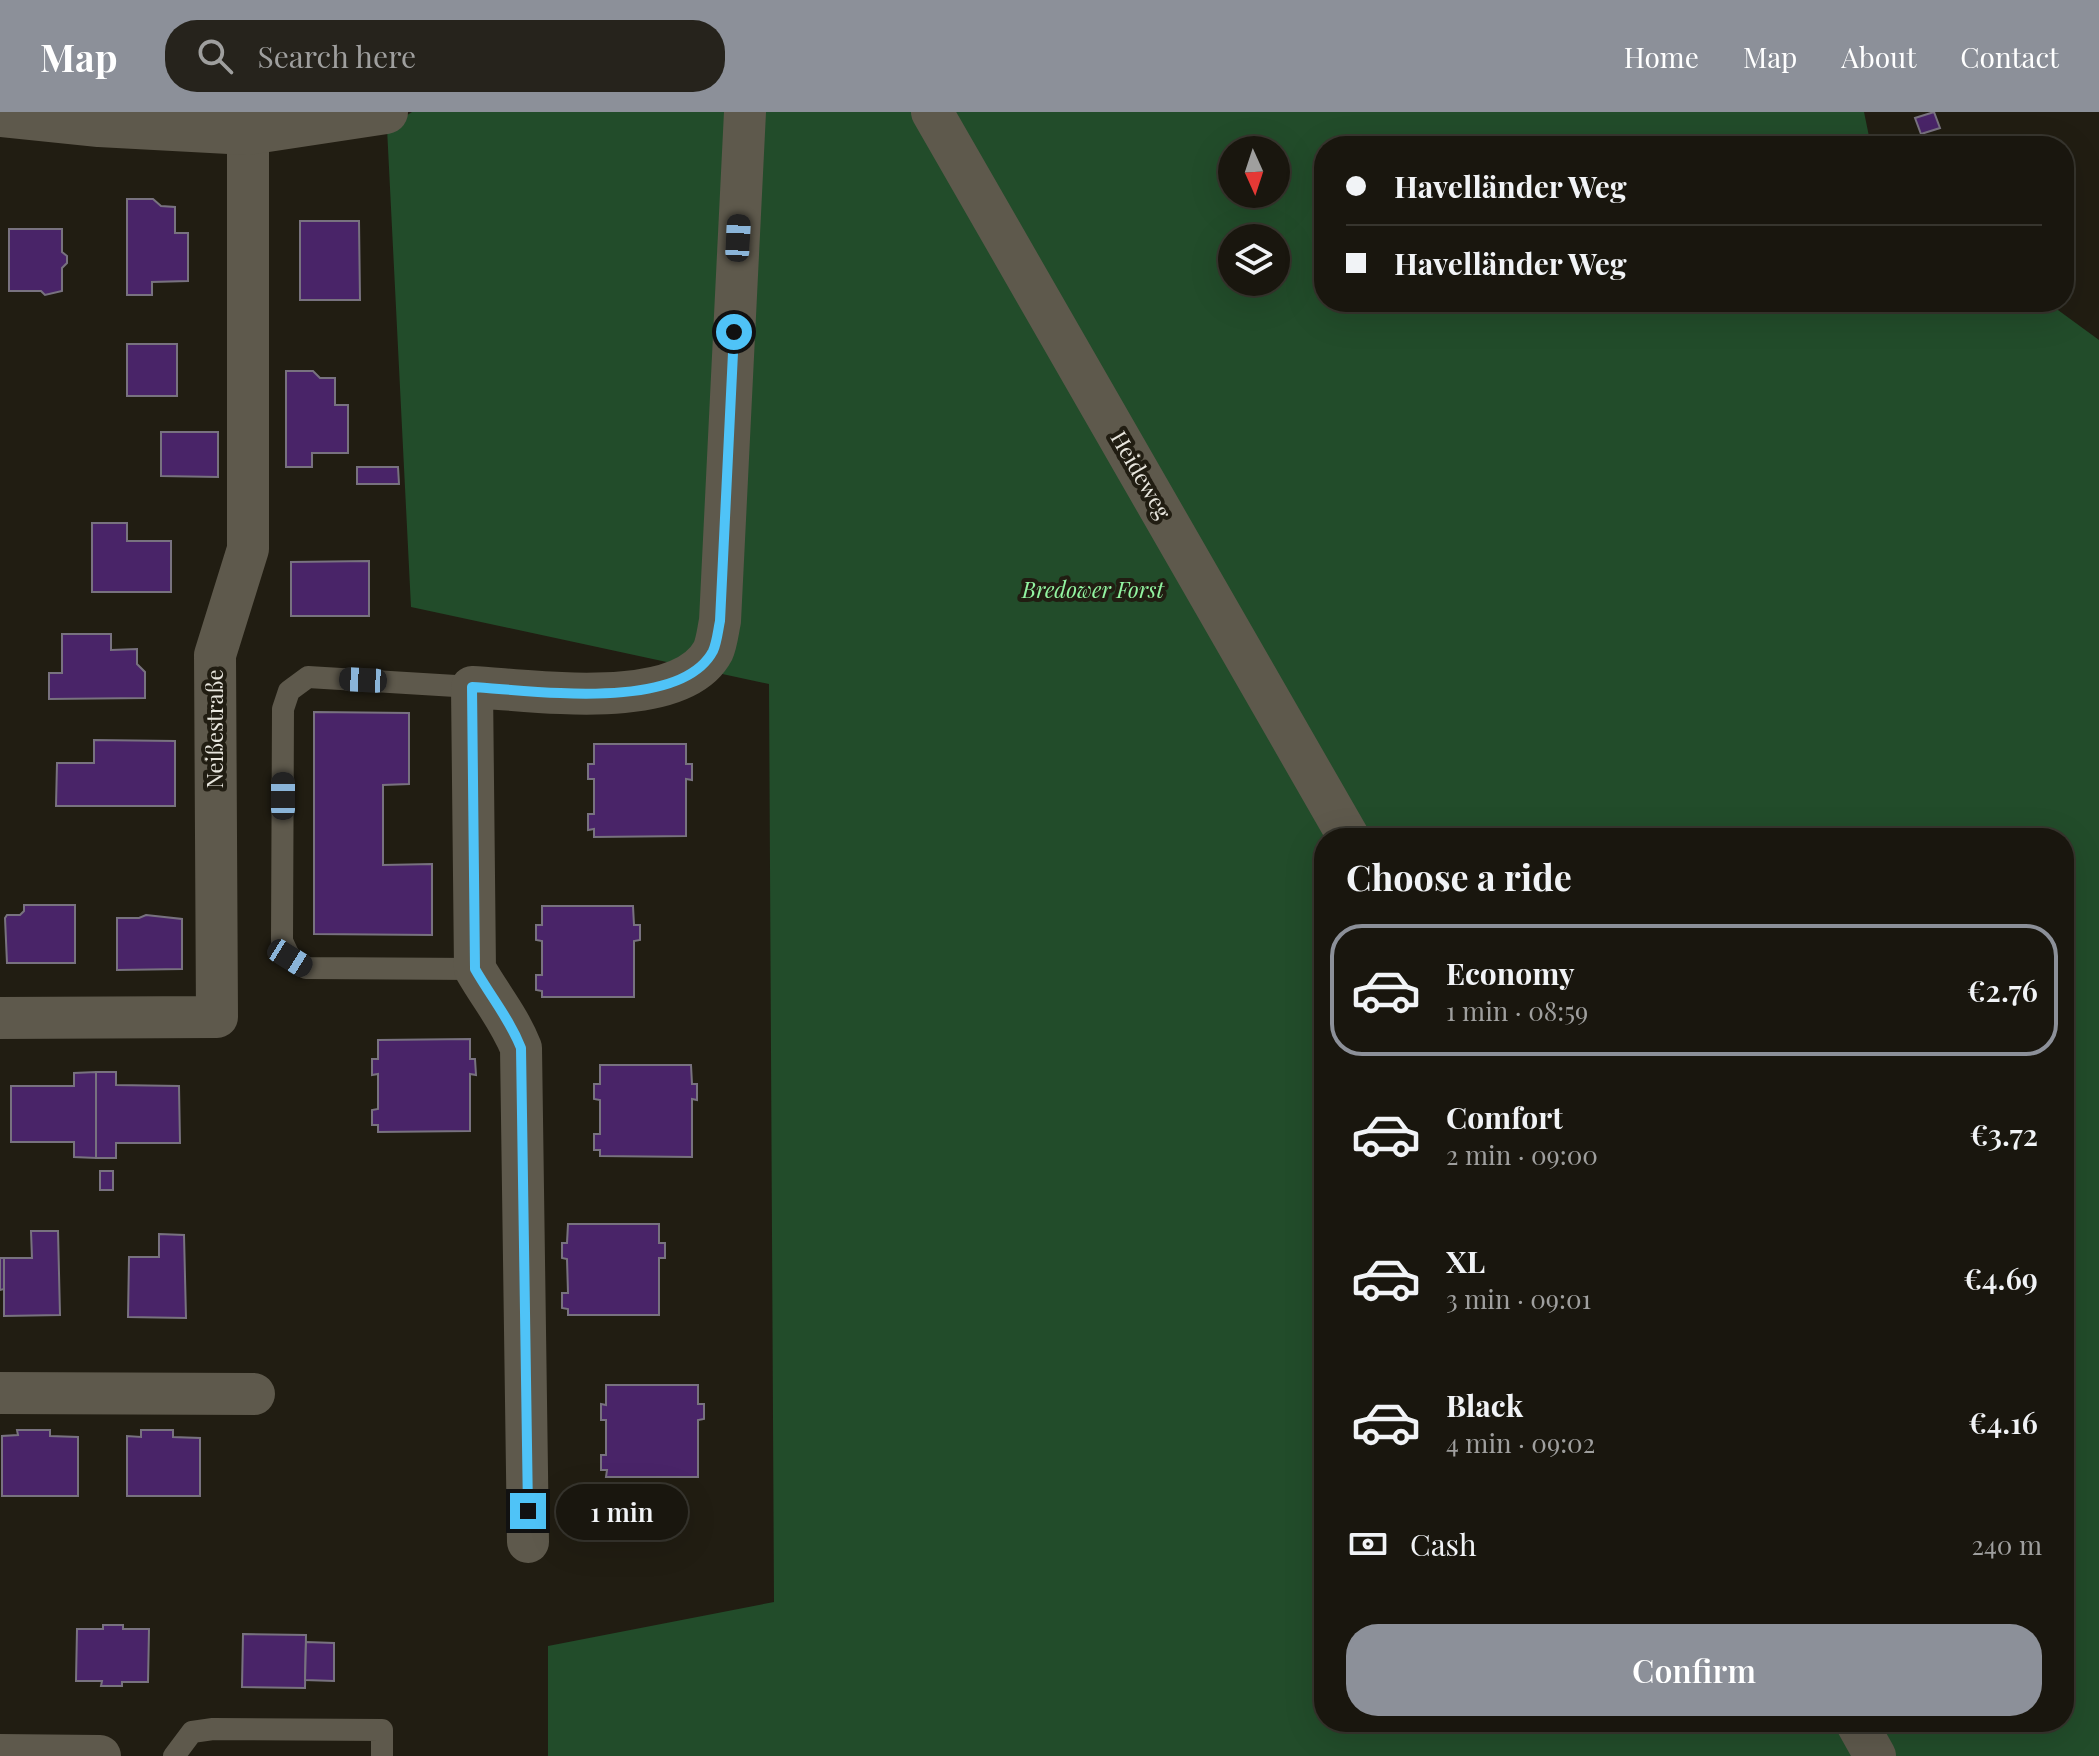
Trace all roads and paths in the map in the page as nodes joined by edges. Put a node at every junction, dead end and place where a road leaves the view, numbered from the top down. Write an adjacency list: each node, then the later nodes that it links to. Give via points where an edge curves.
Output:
1 (386, 112): 5 (street)
2 (745, 112): 6 (street, via 720,621 714,649 687,678 657,689 620,693)
3 (932, 112): 7 (street, Heideweg)
4 (0, 115): 5 (street)
5 (248, 133): 9 (street, Neißestraße, via 248,549 215,655 217,1017)
6 (472, 687): 8 (street); 8 (lane, via 308,677 289,691 283,709 282,941 290,958 306,968)
7 (1343, 828)
8 (475, 969): 12 (street, via 510,1021 521,1048)
9 (0, 1018)
10 (0, 1393): 11 (street)
11 (254, 1394)
12 (528, 1542)
13 (1862, 1732): 18 (street)
14 (0, 1755): 15 (street)
15 (100, 1756)
16 (174, 1756): 17 (lane, via 192,1732 228,1729 382,1730)
17 (382, 1756)
18 (1875, 1756)

